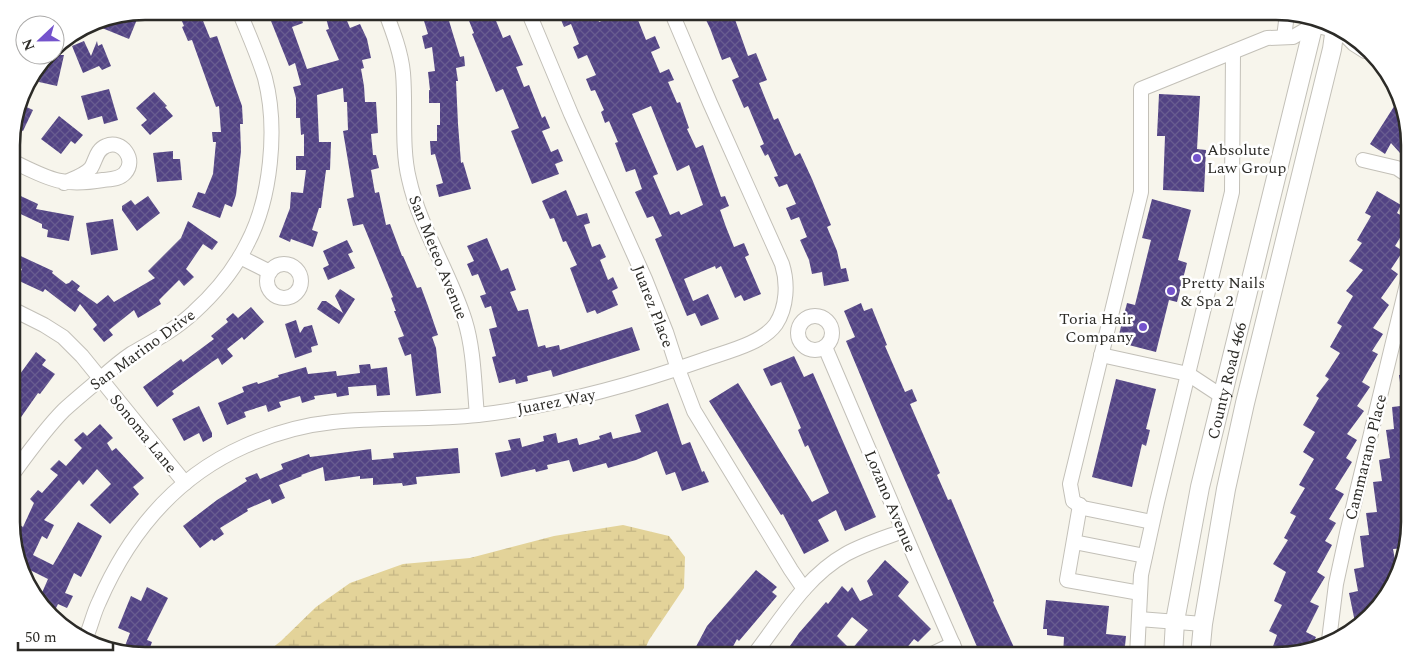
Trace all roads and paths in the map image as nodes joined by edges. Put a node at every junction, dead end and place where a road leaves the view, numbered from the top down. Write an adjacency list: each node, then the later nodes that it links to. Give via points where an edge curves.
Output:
1 (242, 20): 15 (street, San Marino Drive, via 265,78 272,127 264,197)
2 (388, 20): 25 (street, San Meteo Avenue, via 403,72 408,178 421,218 465,322)
3 (532, 20): 21 (street, Juarez Place, via 645,279)
4 (675, 20): 21 (street, Juarez Way, via 786,277 786,294 776,324 760,339)
5 (1286, 21): 9 (street)
6 (1310, 25): 9 (street, via 1293,37)
7 (1314, 26): 24 (main road, County Road 466)
8 (1339, 37): 37 (main road, County Road 466, via 1332,49 1245,403 1226,489)
9 (1284, 38): 10 (street, via 1267,38)
10 (1233, 52): 20 (street, via 1141,89 1141,192); 22 (street, via 1232,192)
11 (1363, 160): 13 (street)
12 (20, 166): 14 (street)
13 (1401, 171)
14 (64, 183)
15 (240, 257): 16 (street); 23 (street, San Marino Drive, via 214,293 193,313)
16 (270, 272)
17 (1401, 309): 39 (street, Cammarano Place, via 1346,533)
18 (20, 313): 23 (street, Sonoma Lane, via 62,337)
19 (825, 347): 30 (street, Lozano Avenue)
20 (1101, 355): 22 (street); 28 (street, via 1070,484 1074,500)
21 (678, 369): 25 (street, Juarez Way, via 585,396); 33 (street, Juarez Place, via 705,432)
22 (1188, 374): 24 (street); 29 (street)
23 (100, 379): 26 (street, San Marino Drive, via 63,411); 27 (street, Sonoma Lane)
24 (1223, 397): 36 (main road, County Road 466, via 1200,487)
25 (477, 415): 27 (street, Juarez Way, via 332,422 303,428 245,446)
26 (20, 463)
27 (185, 483): 38 (street, Juarez Way, via 140,528 118,562)
28 (1080, 505): 29 (street); 31 (street)
29 (1152, 522): 32 (street)
30 (903, 531): 33 (street, via 847,554 817,575); 41 (street, Lozano Avenue)
31 (1074, 542): 32 (street); 34 (street, via 1067,580)
32 (1145, 556): 34 (street)
33 (804, 589): 40 (street)
34 (1140, 593): 35 (street)
35 (1138, 619): 36 (street); 42 (street)
36 (1175, 621): 37 (street); 43 (main road, County Road 466)
37 (1203, 624): 44 (main road, County Road 466)
38 (88, 633)
39 (1330, 635)
40 (760, 647)
41 (955, 647)
42 (1137, 647)
43 (1174, 647)
44 (1201, 647)

